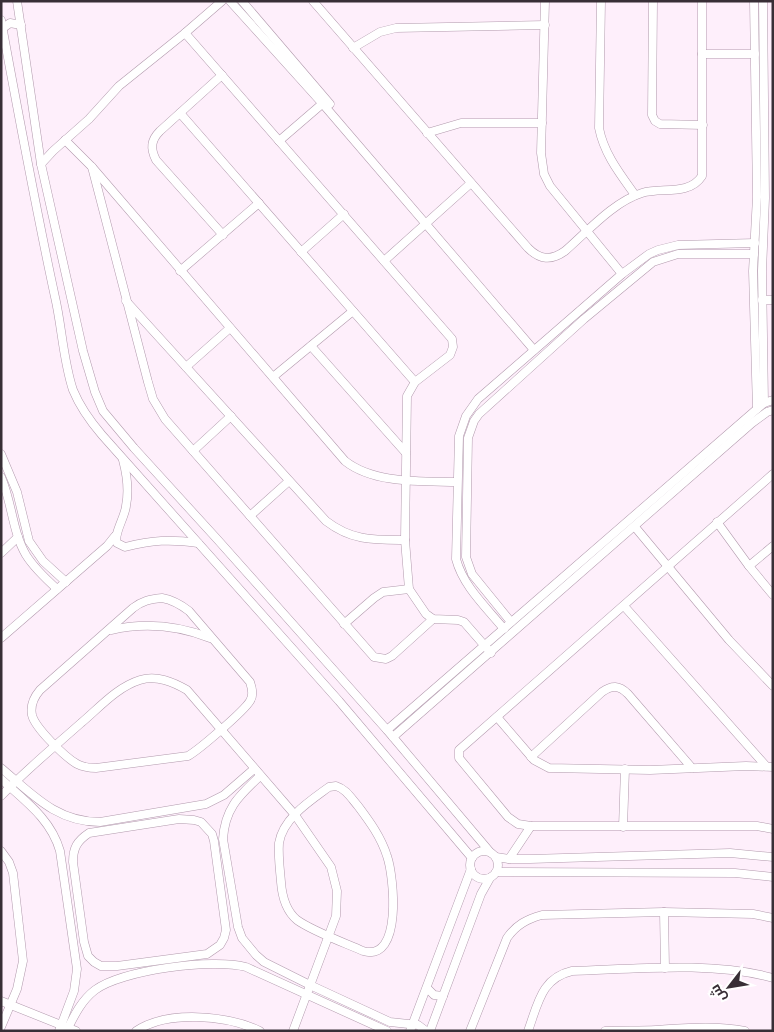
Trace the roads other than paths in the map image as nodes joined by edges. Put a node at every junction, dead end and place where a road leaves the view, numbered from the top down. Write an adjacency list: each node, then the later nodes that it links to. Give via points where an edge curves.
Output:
1 (17, 1): 14 (street)
2 (222, 1): 16 (street)
3 (230, 1): 21 (street)
4 (242, 1): 34 (street)
5 (313, 1): 17 (street)
6 (545, 1): 15 (street)
7 (600, 1): 31 (street, via 599,128 607,153)
8 (653, 1): 24 (street, via 652,115 660,124)
9 (702, 1): 18 (street)
10 (754, 1): 12 (street)
11 (763, 1): 12 (street)
12 (758, 20): 19 (street); 42 (street, via 765,198)
13 (2, 24): 14 (street); 48 (street)
14 (20, 25): 28 (street)
15 (545, 25): 17 (street, via 396,28 380,32); 23 (street)
16 (185, 34): 20 (street); 26 (street, via 135,72)
17 (353, 48): 25 (street)
18 (702, 54): 19 (street); 24 (street)
19 (755, 54): 37 (street)
20 (222, 75): 22 (street); 27 (street)
21 (322, 104): 27 (street); 34 (street)
22 (180, 113): 32 (street); 36 (street, via 154,137 152,152)
23 (542, 123): 25 (street, via 461,123); 35 (street, via 542,164 546,180)
24 (703, 125): 31 (street, via 703,168 698,184 690,188)
25 (427, 133): 30 (street)
26 (65, 140): 28 (street); 29 (street)
27 (279, 141): 33 (street)
28 (41, 164): 47 (street)
29 (92, 167): 41 (street); 44 (street)
30 (471, 183): 34 (street); 35 (street, via 536,256 556,257)
31 (635, 195): 35 (street, via 614,208)
32 (259, 203): 36 (street); 38 (street)
33 (344, 214): 38 (street); 40 (street)
34 (427, 222): 40 (street); 54 (street)
35 (587, 232): 43 (street)
36 (223, 235): 41 (street)
37 (755, 243): 39 (street); 43 (street, via 668,246 649,254)
38 (301, 252): 49 (street)
39 (754, 254): 42 (street); 51 (street, via 678,254 661,259 646,267)
40 (384, 261): 58 (street, via 452,338 450,355)
41 (180, 271): 52 (street)
42 (758, 271): 45 (street); 56 (street)
43 (622, 274): 50 (street)
44 (125, 300): 55 (street); 67 (street, via 153,399 165,419)
45 (762, 300): 46 (street); 56 (street)
46 (773, 300)
47 (73, 307): 48 (street); 101 (street, via 97,398 108,419)
48 (58, 308): 70 (street, via 67,365 78,400 95,427)
49 (353, 311): 53 (street); 58 (street)
50 (578, 312): 51 (street); 54 (street)
51 (584, 319): 65 (street, via 485,407 474,421)
52 (230, 328): 55 (street); 57 (street)
53 (311, 346): 57 (street); 68 (street)
54 (536, 348): 64 (street, via 474,403)
55 (186, 367): 63 (street)
56 (760, 372): 60 (street); 61 (street)
57 (273, 377): 73 (street, via 353,468)
58 (415, 382): 68 (street, via 407,396)
59 (773, 400): 60 (street)
60 (764, 403): 61 (street)
61 (757, 409): 66 (street)
62 (773, 410): 66 (street)
63 (230, 416): 67 (street); 74 (street)
64 (459, 436): 65 (street); 75 (street)
65 (468, 438): 93 (street, via 466,557 472,574)
66 (721, 446): 78 (street); 93 (street)
67 (193, 450): 76 (street)
68 (406, 453): 73 (street)
69 (1, 454): 87 (street, via 17,492 29,541 42,560)
70 (122, 458): 79 (street, via 128,494); 82 (street)
71 (773, 474): 77 (street)
72 (1, 477): 80 (street)
73 (406, 480): 75 (street); 81 (street)
74 (288, 481): 76 (street); 81 (street, via 336,529 360,538)
75 (458, 482): 95 (street, via 455,548 458,570)
76 (250, 516): 94 (street)
77 (717, 522): 85 (street); 86 (street)
78 (635, 527): 86 (street); 100 (street)
79 (115, 536): 82 (street, via 117,543 125,547 164,539); 87 (street)
80 (18, 537): 84 (street); 89 (street, via 30,561)
81 (405, 540): 88 (street)
82 (198, 543): 102 (street)
83 (773, 546): 85 (street)
84 (1, 553)
85 (749, 566): 90 (street)
86 (668, 567): 91 (street); 105 (street, via 729,640)
87 (66, 582): 89 (street)
88 (409, 589): 92 (street); 94 (street, via 383,592)
89 (57, 590): 97 (street)
90 (773, 595)
91 (624, 606): 106 (street); 112 (street)
92 (433, 620): 94 (street, via 392,656 380,659 368,653); 99 (street, via 464,622)
93 (511, 622): 95 (street)
94 (344, 624)
95 (504, 628): 99 (street)
96 (109, 631): 98 (street, via 129,626 164,625); 98 (street, via 141,602 162,598 181,604); 110 (street, via 34,697 32,714 35,722)
97 (1, 638)
98 (212, 639): 107 (street, via 252,688 250,701)
99 (484, 645): 100 (street); 108 (street)
100 (491, 653): 109 (street)
101 (322, 657): 102 (street, via 321,662); 103 (street)
102 (310, 668): 104 (street)
103 (340, 679): 104 (street, via 330,679); 108 (street)
104 (326, 686): 135 (street)
105 (773, 686)
106 (497, 717): 111 (street); 126 (street, via 459,750 458,756 508,817 518,824)
107 (220, 730): 110 (street, via 195,752 181,758 96,768 76,764); 110 (street, via 187,690 158,678 142,679 114,694); 115 (street)
108 (387, 730): 109 (street)
109 (393, 738): 133 (street)
110 (56, 745): 119 (street)
111 (531, 757): 114 (street, via 602,692 615,686 628,694); 116 (street, via 549,768)
112 (769, 767): 114 (street)
113 (1, 768): 119 (street)
114 (692, 768): 116 (street)
115 (254, 769): 117 (street); 122 (street, via 215,800)
116 (625, 769): 127 (street)
117 (260, 776): 123 (street); 130 (street, via 233,804 226,821)
118 (1, 778): 120 (street)
119 (16, 781): 120 (street); 125 (street, via 54,811)
120 (10, 787): 121 (street); 146 (street, via 42,817 56,838)
121 (1, 796)
122 (179, 807): 124 (street); 125 (street)
123 (295, 815): 144 (street, via 331,867 337,891 336,916); 144 (street, via 279,845 284,903 297,920); 144 (street, via 329,787 342,788 371,823 392,872 391,926 382,948 370,953)
124 (180, 819): 129 (street); 131 (street, via 201,822)
125 (88, 822): 129 (street)
126 (531, 826): 127 (street); 136 (street)
127 (623, 827): 128 (street)
128 (773, 828)
129 (90, 833): 145 (street, via 76,845 73,853)
130 (224, 839): 131 (street); 142 (street)
131 (214, 841): 143 (street)
132 (1, 851): 154 (street, via 13,874 22,951 20,980)
133 (493, 854): 135 (street, via 482,851); 136 (street); 138 (street, via 498,865)
134 (773, 857): 136 (street, via 730,853)
135 (472, 858): 137 (street)
136 (509, 859)
137 (470, 870): 138 (street, via 478,878); 150 (street)
138 (493, 875): 139 (street, via 734,873); 152 (street, via 481,894)
139 (773, 877)
140 (664, 912): 141 (street, via 753,914); 147 (street); 165 (street, via 542,915 522,922 507,938)
141 (773, 918)
142 (238, 928): 143 (street); 149 (street, via 256,956)
143 (226, 930): 145 (street, via 220,945 207,954 109,967 101,966)
144 (328, 935): 149 (street)
145 (88, 956): 146 (street)
146 (76, 958): 157 (street, via 76,980)
147 (666, 968): 148 (street, via 747,972); 166 (street, via 562,974 544,990)
148 (773, 978)
149 (310, 985): 151 (street); 156 (street, via 390,1022)
150 (427, 988): 152 (street, via 434,995); 156 (street)
151 (306, 994): 157 (street, via 236,964 160,970 121,977 102,986 85,999); 162 (street); 163 (street)
152 (443, 996): 164 (street)
153 (1, 1001): 154 (street)
154 (10, 1004): 155 (street); 157 (street)
155 (1, 1027)
156 (411, 1028): 164 (street, via 422,1027)
157 (66, 1029)
158 (714, 1029): 159 (street); 168 (street)
159 (656, 1030): 167 (street)
160 (136, 1031): 161 (street, via 153,1022 202,1018 237,1023)
161 (260, 1031)
162 (293, 1031)
163 (387, 1031)
164 (428, 1031)
165 (470, 1031)
166 (528, 1031)
167 (605, 1031)
168 (745, 1031)

